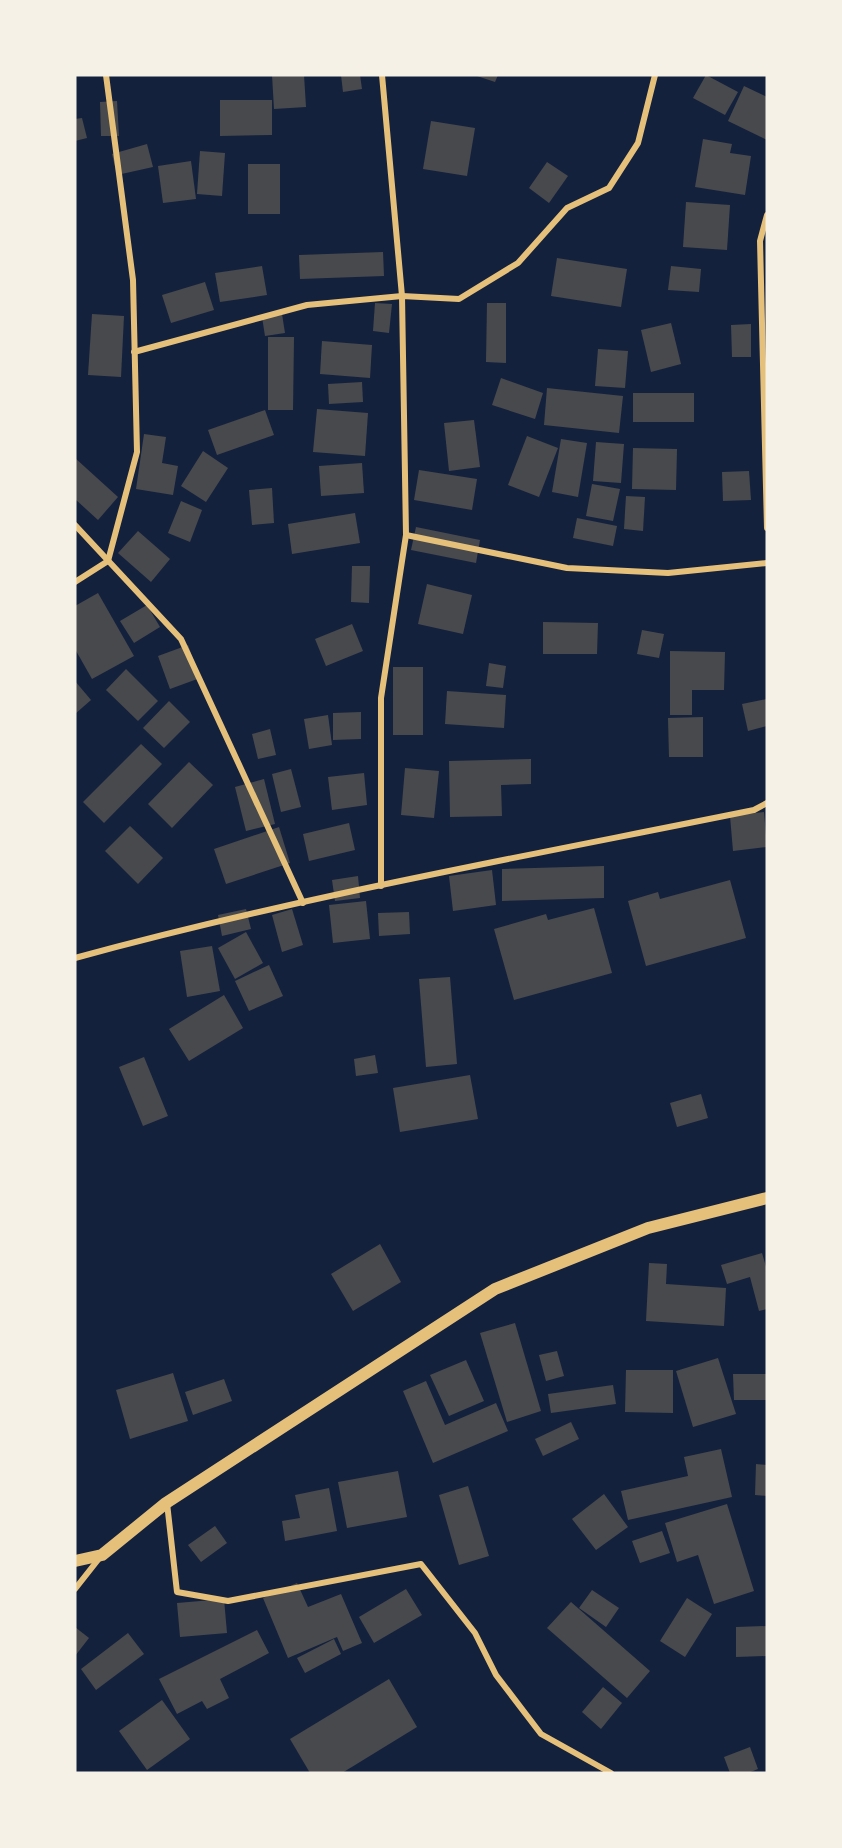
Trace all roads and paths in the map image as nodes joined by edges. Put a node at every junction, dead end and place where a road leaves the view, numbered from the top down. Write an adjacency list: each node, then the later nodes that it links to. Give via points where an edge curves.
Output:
1 (106, 75): 6 (street, via 134,280)
2 (382, 75): 5 (street)
3 (655, 75): 5 (street, via 638,143 609,188 567,208 518,263 459,299)
4 (767, 215): 8 (street, via 760,241)
5 (402, 297): 6 (street, via 308,305); 9 (street)
6 (134, 352): 10 (street, via 138,452)
7 (75, 525): 10 (street)
8 (767, 528)
9 (406, 535): 11 (street, via 567,568 668,573); 14 (street, via 381,698)
10 (108, 561): 12 (street); 15 (street, via 181,639)
11 (767, 563)
12 (75, 582)
13 (767, 803): 14 (street, via 754,810)
14 (381, 886): 15 (street)
15 (303, 903): 16 (street)
16 (75, 958)
17 (767, 1198): 18 (main road, via 648,1228 495,1289)
18 (166, 1503): 19 (main road); 22 (street, via 177,1592 228,1601 421,1564 475,1633 496,1675 541,1734)
19 (102, 1555): 20 (main road); 21 (street)
20 (75, 1562)
21 (75, 1589)
22 (611, 1773)

